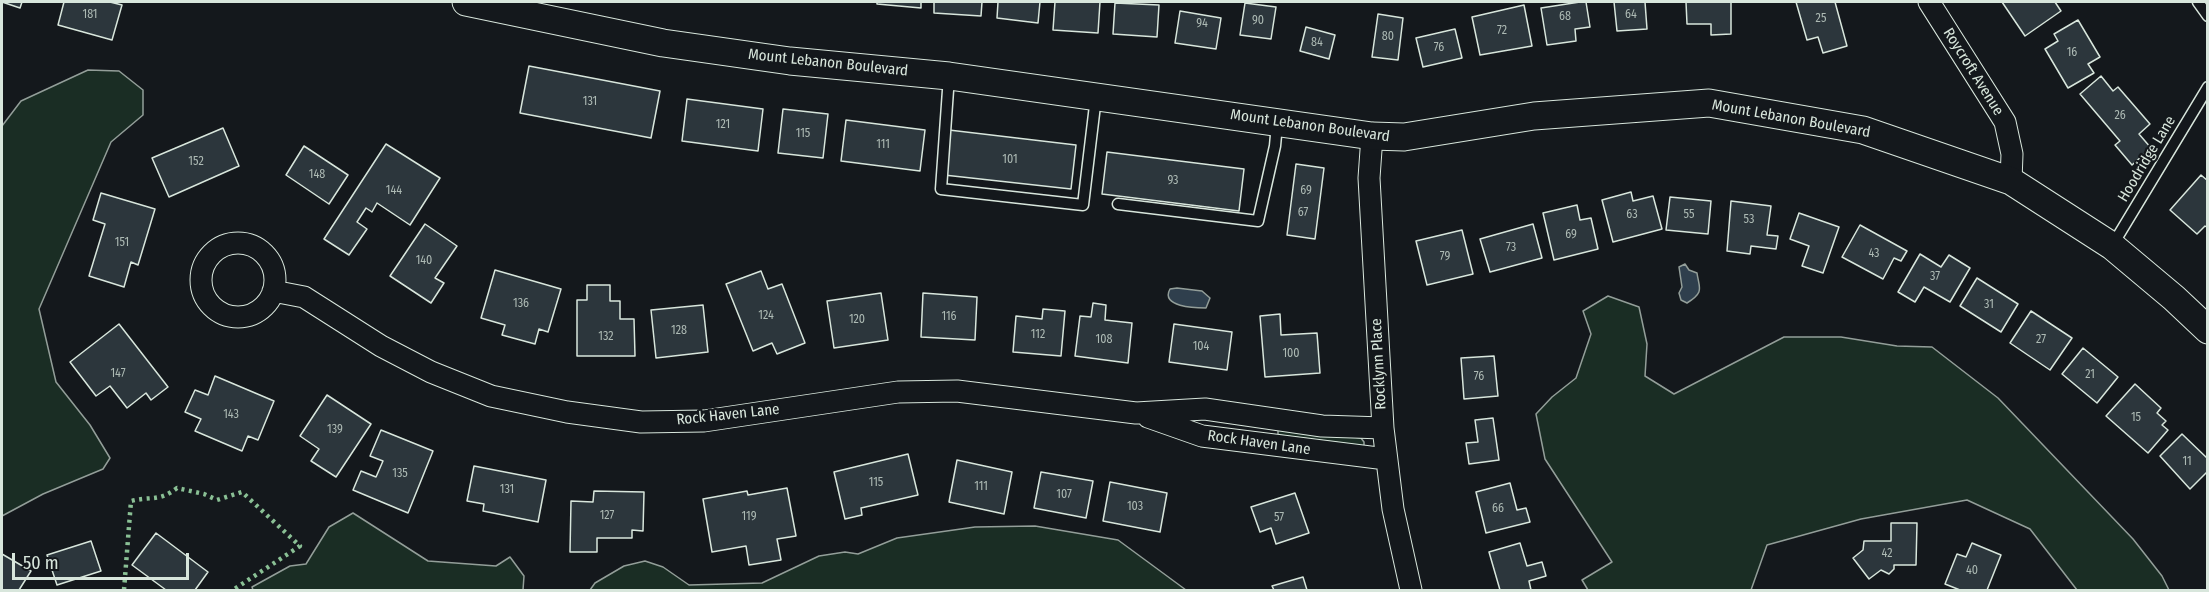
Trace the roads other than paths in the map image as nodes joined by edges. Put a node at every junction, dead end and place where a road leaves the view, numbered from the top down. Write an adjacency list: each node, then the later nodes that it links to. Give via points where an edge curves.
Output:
1 (1929, 2): 10 (street, Roycroft Avenue, via 2005,122 2012,154)
2 (2198, 2): 4 (lane)
3 (481, 3): 5 (street, Mount Lebanon Boulevard, via 663,43 790,61)
4 (2208, 16)
5 (949, 76): 7 (street, Mount Lebanon Boulevard); 7 (lane, via 941,189 1083,205)
6 (2208, 87): 12 (lane, Hoodridge Lane)
7 (1096, 97): 8 (street, Mount Lebanon Boulevard)
8 (1278, 122): 9 (street, Mount Lebanon Boulevard); 11 (lane, via 1258,221)
9 (1372, 136): 10 (street, Mount Lebanon Boulevard, via 1404,137 1534,116 1709,103 1863,130); 17 (street, Rocklynn Place, via 1369,178)
10 (2011, 181): 12 (street, Mount Lebanon Boulevard)
11 (1118, 204)
12 (2112, 246): 14 (street, Mount Lebanon Boulevard)
13 (273, 291): 15 (street, Rock Haven Lane, via 304,297 430,372 491,396 567,412 641,422 704,421 898,392 957,391)
14 (2208, 330)
15 (1136, 413): 16 (street, Rock Haven Lane, via 1204,409); 18 (street, Rock Haven Lane, via 1202,436)
16 (1256, 417): 17 (street, Rock Haven Lane, via 1322,426); 18 (street)
17 (1383, 428): 19 (street, Rocklynn Place)
18 (1252, 443): 19 (street, Rock Haven Lane)
19 (1386, 459): 20 (street, Rocklynn Place)
20 (1411, 591)

